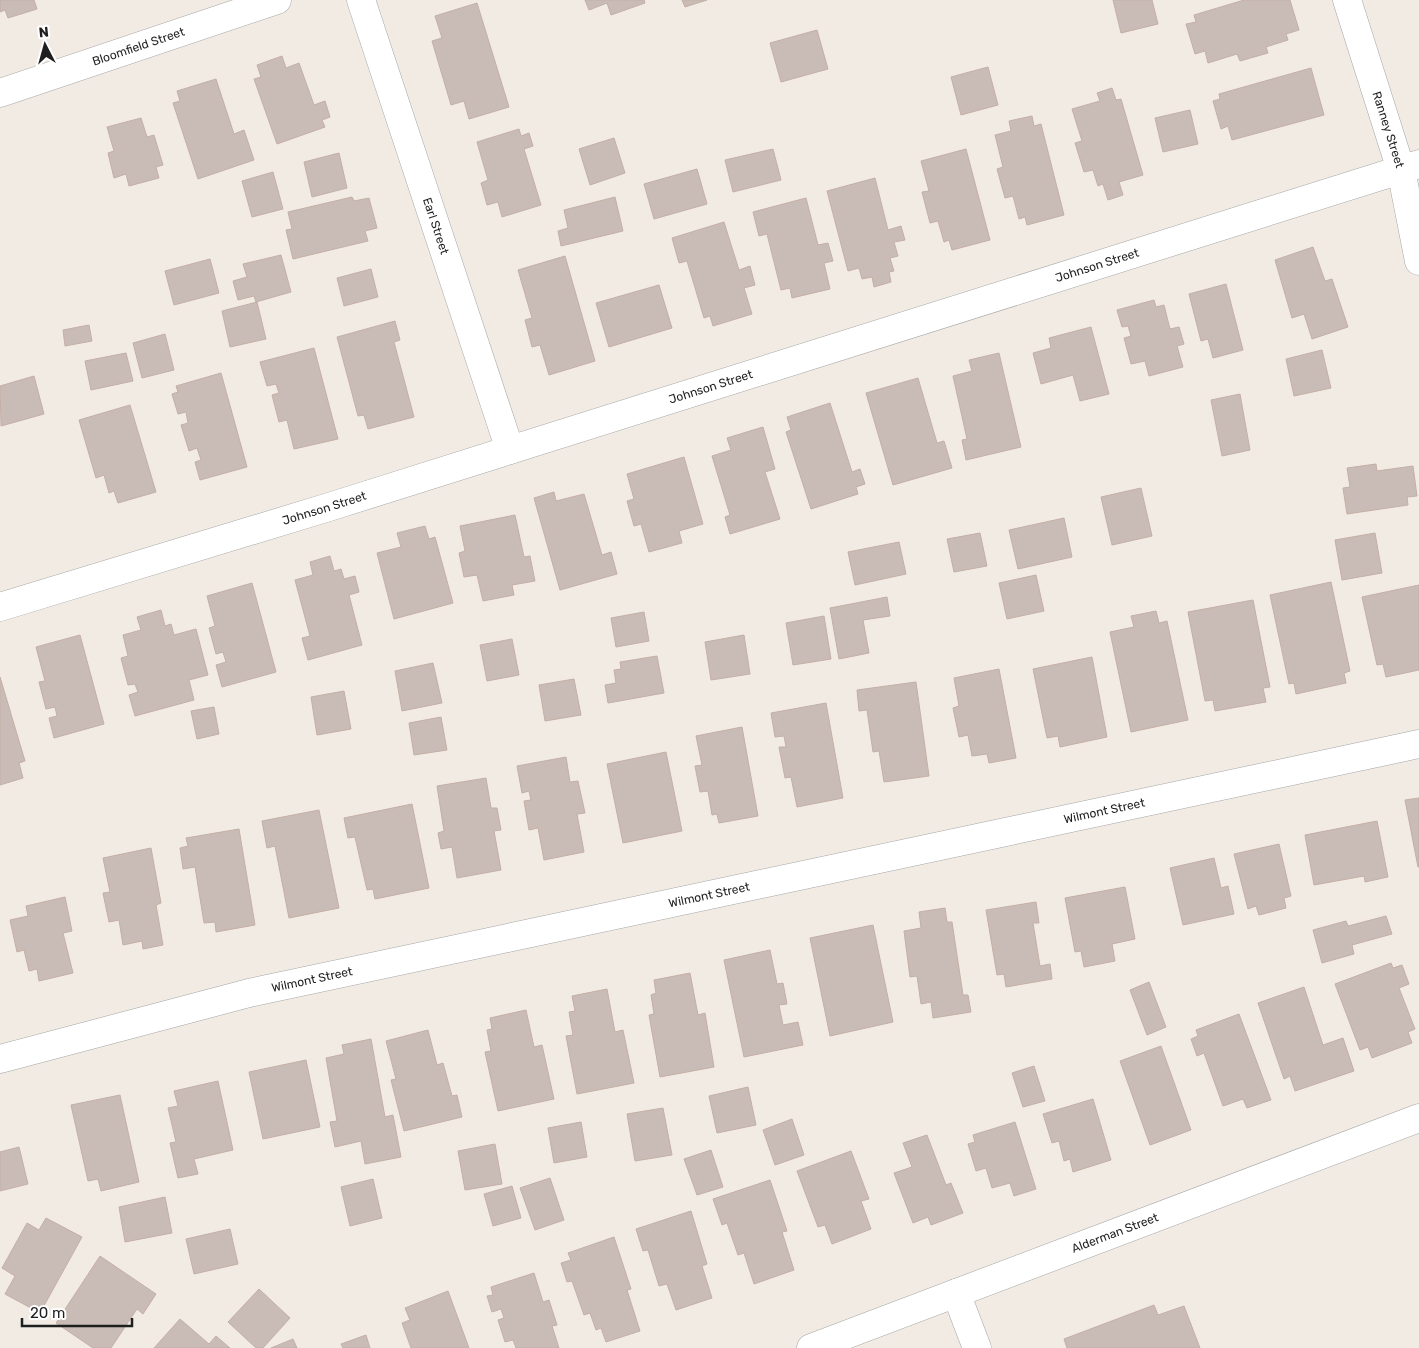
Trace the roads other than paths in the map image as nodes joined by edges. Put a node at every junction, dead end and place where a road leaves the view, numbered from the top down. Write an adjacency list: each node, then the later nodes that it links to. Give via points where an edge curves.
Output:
1 (277, 0): 4 (street, Bloomfield Street)
2 (361, 0): 7 (street, Earl Street)
3 (1347, 0): 5 (street, Ranney Street)
4 (0, 93)
5 (1410, 167): 6 (street, Ranney Street); 7 (street, Johnson Street)
6 (1419, 261)
7 (510, 450): 8 (street, Johnson Street)
8 (0, 607)
9 (1419, 744): 10 (street, Wilmont Street, via 249,993)
10 (0, 1059)
11 (1419, 1118): 12 (street, Alderman Street)
12 (956, 1293): 13 (street, Alderman Street); 14 (street)
13 (811, 1348)
14 (977, 1348)

